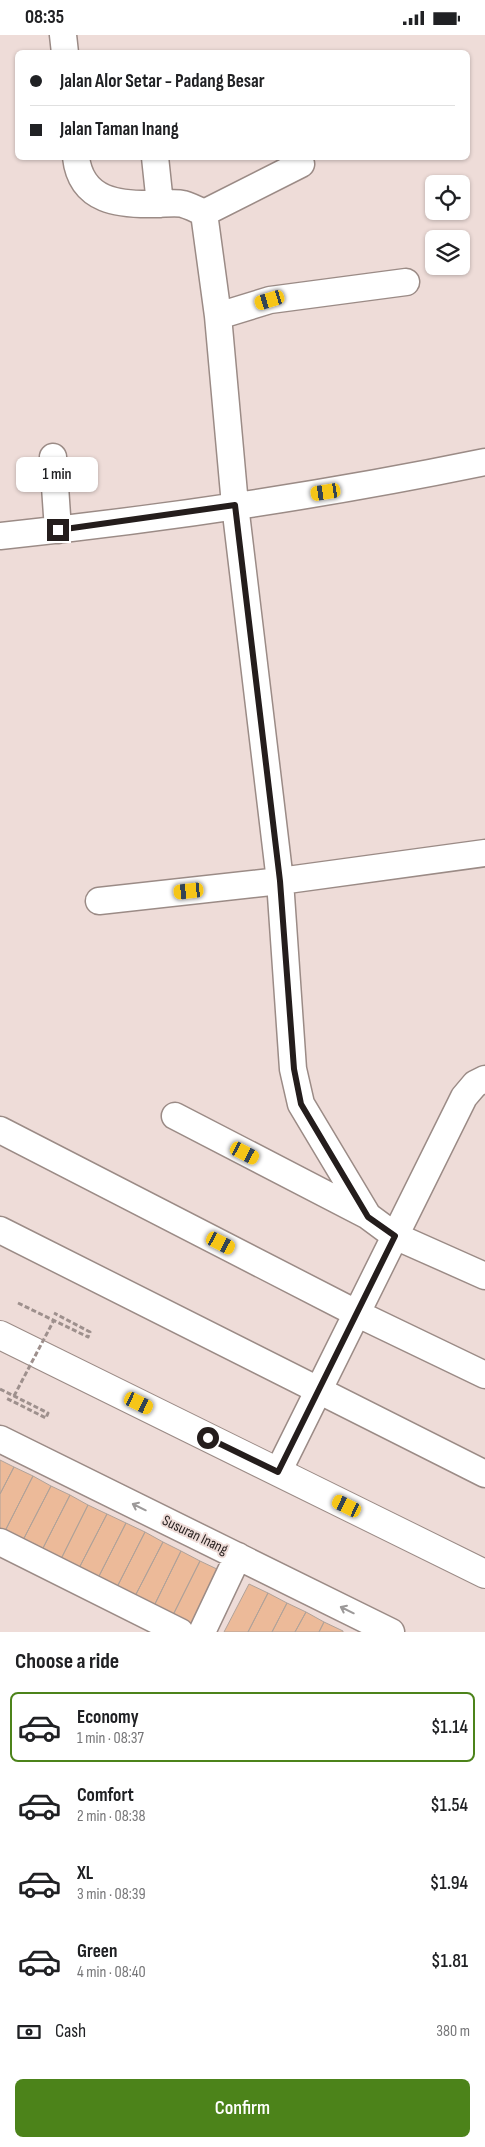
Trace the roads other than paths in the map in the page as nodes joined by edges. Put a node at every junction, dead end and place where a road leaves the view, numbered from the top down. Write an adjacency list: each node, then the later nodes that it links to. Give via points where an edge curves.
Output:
1 (63, 35): 2 (street)
2 (65, 50)
3 (76, 160): 6 (street, via 77,170 85,182 94,193 107,200 124,204)
4 (155, 160): 6 (street)
5 (301, 164): 7 (street)
6 (160, 204): 7 (street, via 182,203)
7 (204, 213): 9 (street)
8 (406, 281): 9 (street, via 270,300)
9 (218, 316): 12 (street)
10 (53, 457): 13 (street)
11 (485, 462): 12 (street, via 382,483)
12 (235, 505): 13 (street); 16 (street)
13 (58, 530): 14 (street)
14 (0, 536)
15 (485, 853): 16 (street)
16 (280, 881): 17 (street); 21 (street, via 294,1069 301,1104)
17 (99, 901)
18 (485, 1079): 23 (street, via 475,1084 464,1097)
19 (175, 1116): 21 (street)
20 (0, 1130): 25 (street)
21 (368, 1217): 23 (street)
22 (0, 1230): 28 (street)
23 (395, 1236): 24 (street); 25 (street)
24 (485, 1276)
25 (356, 1313): 27 (street); 28 (street)
26 (0, 1335): 30 (main road)
27 (485, 1375)
28 (318, 1389): 30 (street); 31 (street)
29 (0, 1439): 33 (street, Susuran Inang, one-way to 29)
30 (278, 1472): 34 (main road)
31 (485, 1474)
32 (0, 1542): 35 (street)
33 (238, 1556): 36 (street); 37 (street, Susuran Inang, one-way to 33)
34 (485, 1574)
35 (180, 1632)
36 (202, 1632)
37 (390, 1632)

